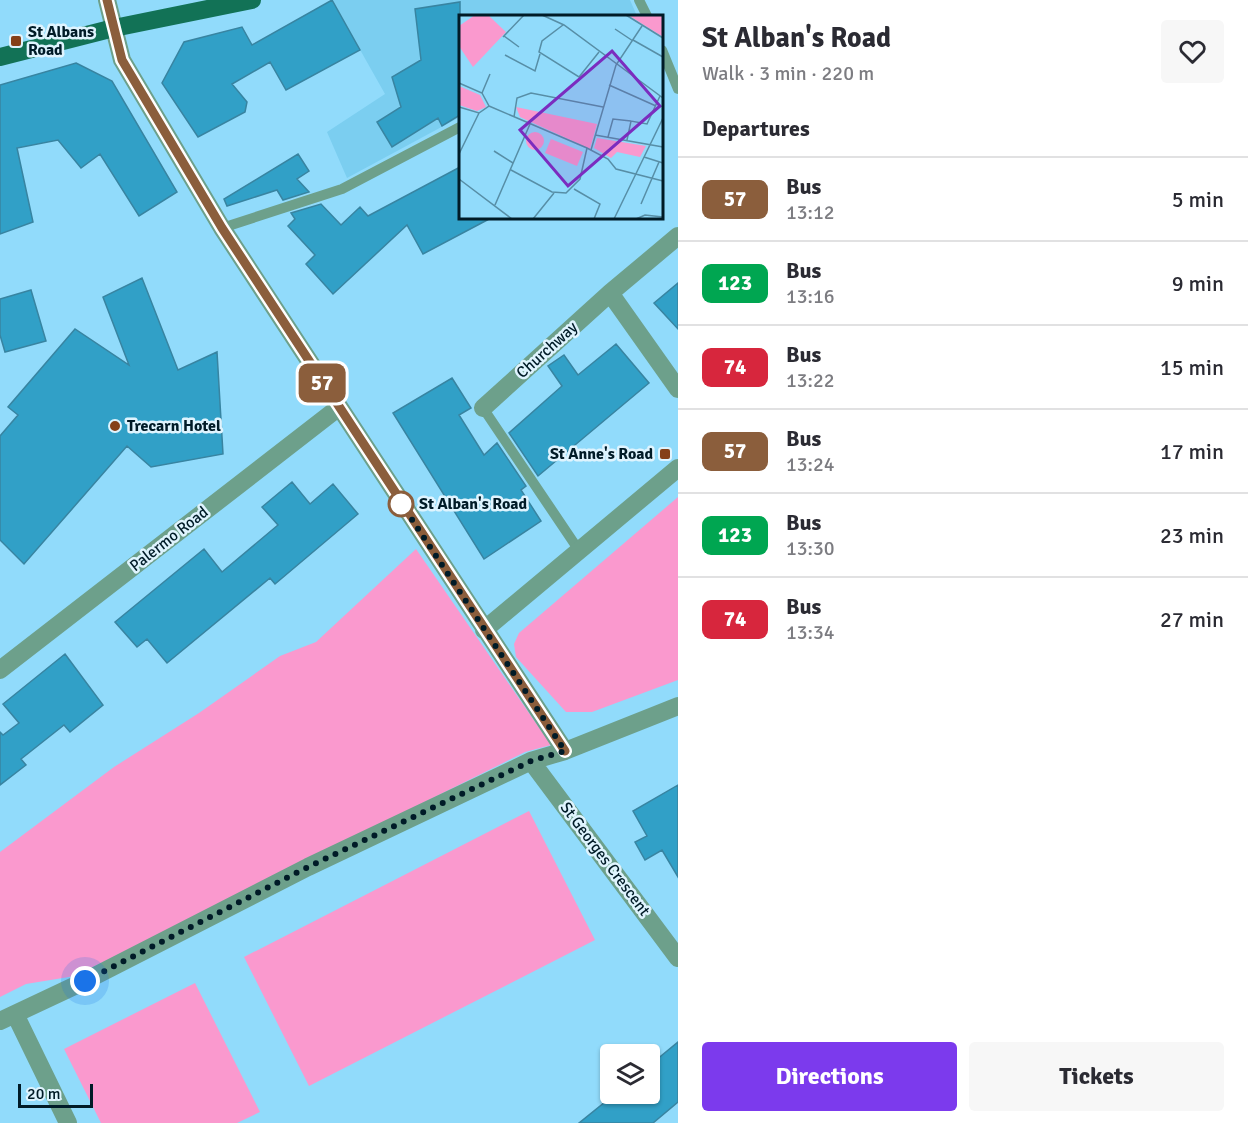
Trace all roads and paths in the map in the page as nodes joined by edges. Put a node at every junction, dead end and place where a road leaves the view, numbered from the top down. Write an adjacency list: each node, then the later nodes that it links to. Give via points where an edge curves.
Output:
1 (107, 0): 5 (street)
2 (252, 0): 5 (main road)
3 (639, 0): 4 (lane)
4 (646, 15)
5 (114, 28): 7 (main road); 10 (street, via 122,60)
6 (663, 52): 8 (lane)
7 (0, 57)
8 (678, 89)
9 (459, 128): 10 (lane, via 342,189)
10 (222, 228): 14 (street)
11 (678, 236): 12 (street, Churchway)
12 (610, 293): 13 (street); 15 (street, Churchway)
13 (678, 389)
14 (338, 408): 18 (street); 19 (street, Palermo Road)
15 (483, 408): 17 (lane)
16 (678, 468): 17 (street)
17 (578, 549): 18 (street)
18 (484, 630): 21 (street)
19 (0, 670)
20 (678, 706): 21 (street)
21 (565, 751): 22 (street)
22 (531, 761): 23 (street, St Georges Crescent); 24 (street)
23 (678, 958)
24 (8, 1017): 25 (street)
25 (68, 1123)

